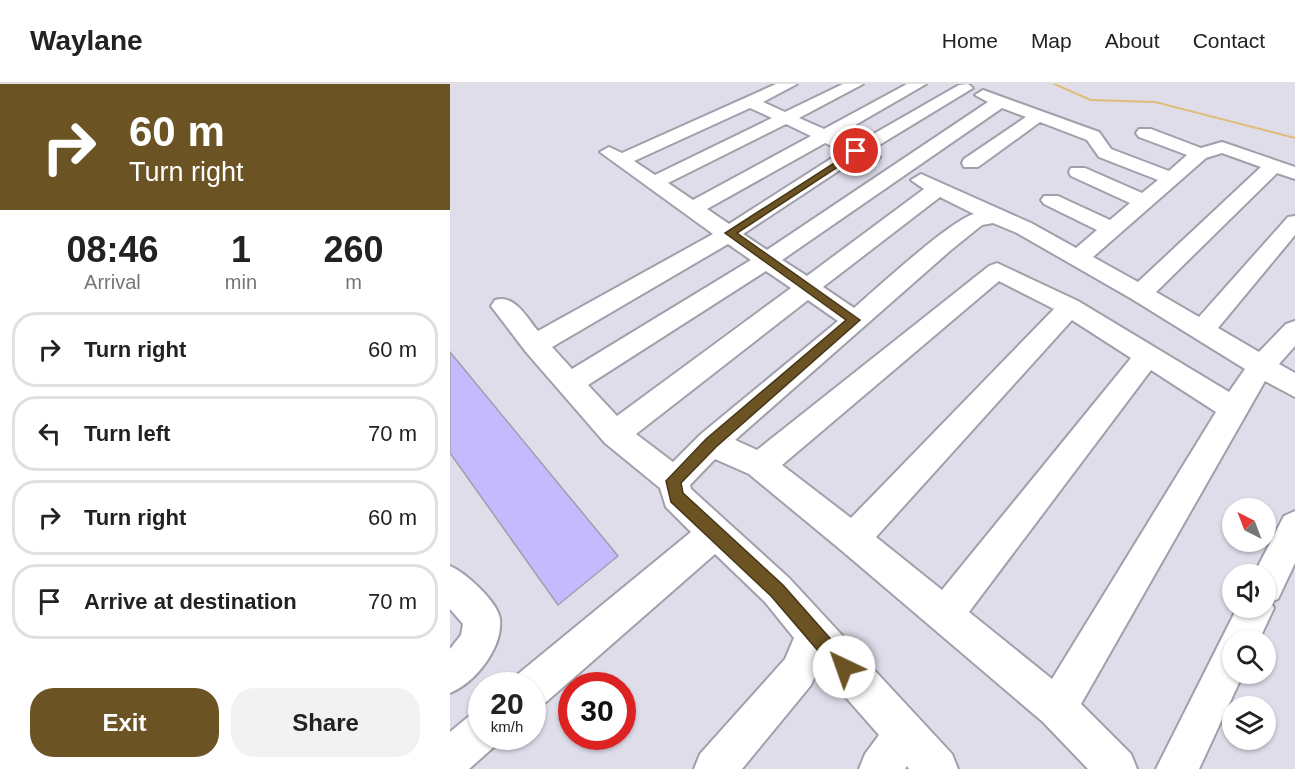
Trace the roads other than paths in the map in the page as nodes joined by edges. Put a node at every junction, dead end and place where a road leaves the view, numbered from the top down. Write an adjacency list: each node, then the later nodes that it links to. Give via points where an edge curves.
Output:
1 (789, 84): 5 (street)
2 (855, 84): 8 (street)
3 (918, 84): 10 (street)
4 (959, 86): 6 (street); 11 (street)
5 (750, 102): 8 (street); 19 (street, via 615,156)
6 (1000, 102): 7 (street); 15 (street)
7 (1038, 116): 13 (street); 18 (street, via 1093,136 1104,153)
8 (785, 118): 10 (street); 19 (street)
9 (1145, 133): 12 (street)
10 (822, 136): 11 (street); 23 (street)
11 (856, 151): 15 (street); 27 (street)
12 (1200, 154): 14 (street, via 1222,147); 18 (street)
13 (971, 163)
14 (1274, 165): 17 (street); 31 (street)
15 (898, 169): 20 (street); 29 (street)
16 (1078, 172): 22 (street)
17 (1295, 173)
18 (1173, 179): 22 (street)
19 (655, 182): 23 (street)
20 (937, 189): 24 (street); 30 (street)
21 (1052, 200): 26 (street)
22 (1145, 202): 26 (street)
23 (694, 208): 27 (street)
24 (995, 216): 28 (street); 34 (street, via 975,220)
25 (1295, 222): 35 (street)
26 (1113, 229): 28 (street)
27 (730, 233): 29 (street); 37 (street)
28 (1078, 258): 31 (street)
29 (768, 260): 30 (street); 40 (street)
30 (806, 286): 34 (street); 43 (street)
31 (1140, 293): 35 (street)
32 (503, 306): 37 (street)
33 (1070, 308): 38 (street); 45 (street, via 997,271); 49 (street)
34 (854, 320): 44 (street)
35 (1202, 330): 39 (street)
36 (1292, 339): 39 (street)
37 (535, 345): 40 (street)
38 (1149, 354): 42 (street); 52 (street)
39 (1261, 366): 41 (street); 42 (street)
40 (569, 384): 43 (street)
41 (1295, 386)
42 (1233, 408): 57 (street)
43 (615, 434): 46 (street)
44 (711, 443): 45 (street); 46 (street)
45 (760, 465): 49 (street)
46 (674, 481): 48 (street, via 676,497)
47 (1295, 527): 50 (street)
48 (715, 533): 53 (street, via 777,590); 55 (street)
49 (853, 539): 52 (street)
50 (1276, 566)
51 (450, 583): 54 (street, via 482,619 480,638 472,654)
52 (946, 614): 57 (street)
53 (814, 634): 58 (street); 61 (street, via 798,672)
54 (450, 674)
55 (546, 676)
56 (1222, 677): 65 (street)
57 (1057, 708): 64 (street)
58 (905, 734): 62 (street); 63 (street)
59 (468, 743): 60 (street)
60 (450, 758)
61 (715, 769)
62 (880, 769)
63 (937, 769)
64 (1116, 769)
65 (1177, 769)

